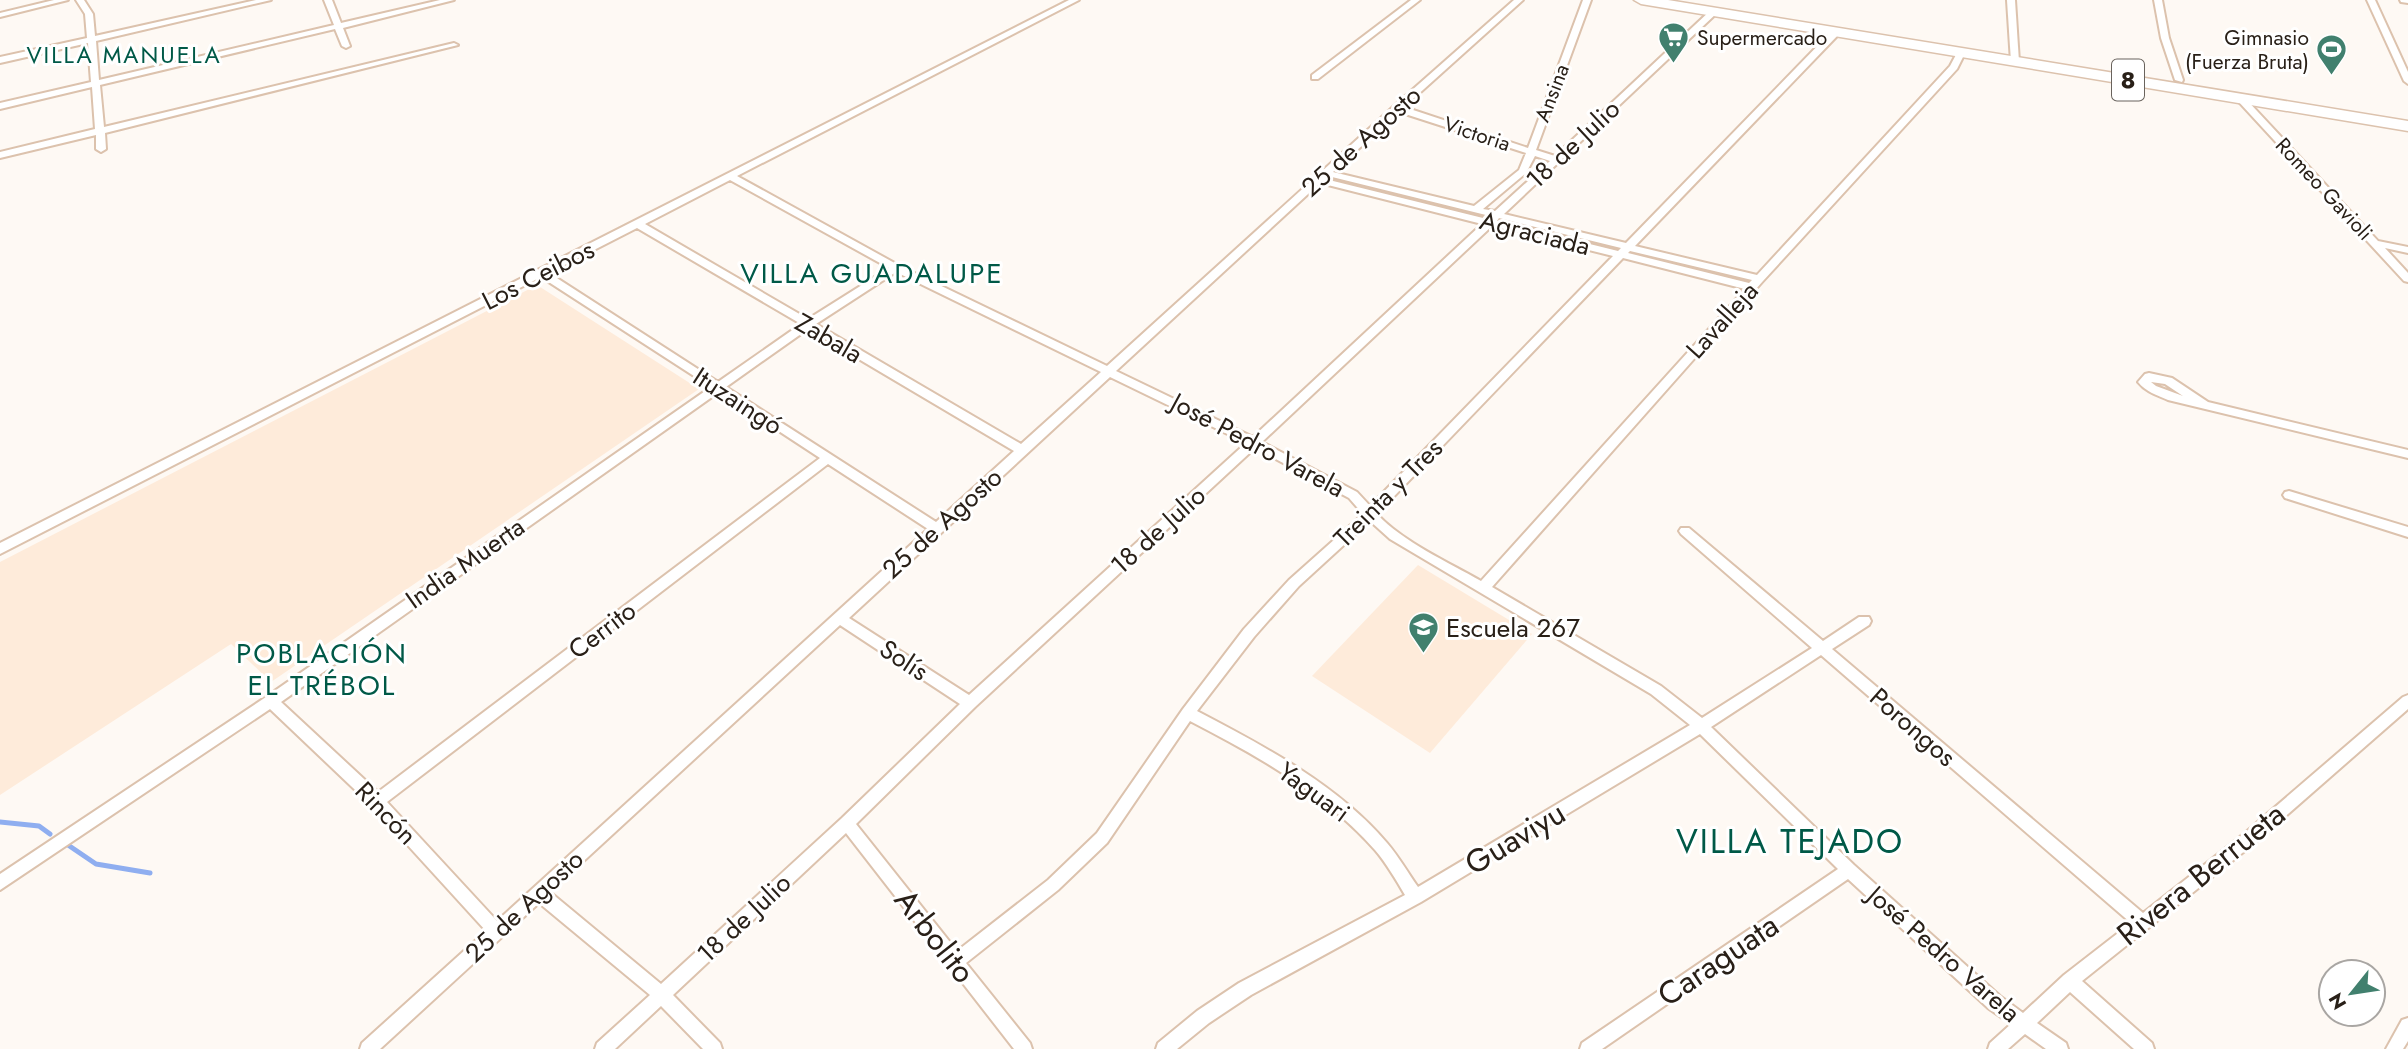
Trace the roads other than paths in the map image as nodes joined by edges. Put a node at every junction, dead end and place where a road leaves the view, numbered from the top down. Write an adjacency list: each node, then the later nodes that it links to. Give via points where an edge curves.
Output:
1 (64, 0): 16 (street)
2 (80, 0): 19 (street, via 89,14)
3 (267, 0): 19 (street)
4 (328, 0): 17 (street)
5 (450, 0): 17 (street)
6 (1075, 0): 40 (street, Los Ceibos)
7 (1416, 0): 25 (street)
8 (1519, 0): 31 (street, 25 de Agosto)
9 (1587, 0): 36 (street, Ansina)
10 (1641, 0): 15 (highway, 8)
11 (1690, 0): 23 (highway, 8)
12 (2011, 0): 23 (street)
13 (2158, 0): 26 (street)
14 (2371, 0): 27 (street)
15 (1714, 12): 18 (highway, 8); 38 (street, 18 de Julio)
16 (0, 15)
17 (340, 27): 20 (street); 28 (street)
18 (1836, 32): 22 (highway, 8); 46 (street, Treinta y Tres)
19 (92, 39): 24 (street); 28 (street)
20 (346, 46)
21 (454, 46): 34 (street)
22 (1961, 52): 23 (highway, 8); 52 (street, Lavalleja, via 1954,67)
23 (2015, 58): 26 (highway, 8); 29 (highway, 8)
24 (0, 60)
25 (1315, 77)
26 (2179, 80): 32 (highway, 8)
27 (2408, 81)
28 (97, 83): 30 (street); 34 (street)
29 (2241, 99): 33 (highway, 8); 45 (street, Romeo Gavioli)
30 (0, 106)
31 (1397, 108): 36 (street, Victoria); 39 (street, 25 de Agosto)
32 (2408, 118)
33 (2408, 126)
34 (100, 131): 35 (street); 37 (street)
35 (101, 149)
36 (1531, 151): 38 (street, Victoria); 41 (street, Ansina, via 1523,171)
37 (0, 155)
38 (1558, 160): 42 (street, 18 de Julio)
39 (1322, 176): 41 (street, Agraciada); 43 (street, Agraciada); 54 (street, 25 de Agosto)
40 (731, 177): 44 (street, Los Ceibos); 49 (street, José Pedro Varela)
41 (1478, 208): 42 (street, Agraciada)
42 (1498, 213): 43 (street, 18 de Julio); 46 (street, Agraciada)
43 (1489, 222): 48 (street, Agraciada); 57 (street, 18 de Julio)
44 (638, 224): 50 (street, Los Ceibos); 53 (street, Zabala)
45 (2374, 243): 47 (street); 51 (street, Romeo Gavioli)
46 (1630, 246): 48 (street, Treinta y Tres); 52 (street, Agraciada)
47 (2408, 250)
48 (1621, 254): 52 (street, Agraciada); 62 (street, Treinta y Tres)
49 (896, 268): 53 (street, India Muerta); 54 (street, José Pedro Varela)
50 (542, 273): 55 (street, Ituzaingó); 66 (street, Los Ceibos)
51 (2408, 279)
52 (1755, 283): 67 (street, Lavalleja)
53 (807, 325): 55 (street, India Muerta); 58 (street, Zabala)
54 (1110, 373): 57 (street, José Pedro Varela); 58 (street, 25 de Agosto)
55 (716, 387): 60 (street, Ituzaingó); 71 (street, India Muerta)
56 (2204, 404): 59 (street)
57 (1255, 442): 62 (street, José Pedro Varela, via 1353,495); 73 (street, 18 de Julio)
58 (1022, 450): 63 (street, 25 de Agosto)
59 (2408, 454)
60 (827, 459): 63 (street, Ituzaingó); 76 (street, Cerrito)
61 (2288, 495): 65 (street)
62 (1371, 513): 67 (street, José Pedro Varela, via 1394,536); 74 (street, Treinta y Tres, via 1294,583)
63 (936, 528): 68 (street, 25 de Agosto)
64 (1685, 531): 70 (street, Porongos)
65 (2408, 533)
66 (0, 549)
67 (1484, 587): 75 (street, José Pedro Varela, via 1656,690)
68 (839, 618): 73 (street, Solís); 80 (street, 25 de Agosto)
69 (1864, 621): 70 (street, Guaviyu)
70 (1823, 649): 75 (street, Guaviyu); 82 (street, Porongos)
71 (271, 701): 76 (street, Rincón); 79 (street, India Muerta)
72 (2408, 701): 82 (street, Rivera Berrueta, via 2250,837)
73 (970, 703): 77 (street, 18 de Julio)
74 (1188, 713): 81 (street, Yaguari, via 1240,740 1322,795 1377,842); 84 (street, Treinta y Tres, via 1102,838 1053,885)
75 (1701, 726): 78 (street, José Pedro Varela); 81 (street, Guaviyu)
76 (377, 801): 83 (street, Rincón)
77 (847, 822): 84 (street, Arbolito); 86 (street, 18 de Julio)
78 (1849, 870): 87 (street, José Pedro Varela); 94 (street, Caraguata)
79 (0, 883)
80 (538, 892): 83 (street, 25 de Agosto); 86 (street)
81 (1416, 897): 93 (street, Guaviyu, via 1245,989)
82 (2142, 922): 85 (street, Rivera Berrueta)
83 (496, 930): 89 (street, 25 de Agosto)
84 (956, 962): 92 (street, Arbolito)
85 (2070, 981): 87 (street, Rivera Berrueta); 97 (street)
86 (661, 995): 90 (street, 18 de Julio); 91 (street)
87 (2022, 1024): 95 (street, Rivera Berrueta); 96 (street, José Pedro Varela)
88 (2408, 1026): 98 (street)
89 (368, 1049)
90 (603, 1049)
91 (714, 1049)
92 (1024, 1049)
93 (1164, 1049)
94 (1588, 1049)
95 (1996, 1049)
96 (2060, 1049)
97 (2146, 1049)
98 (2394, 1049)

